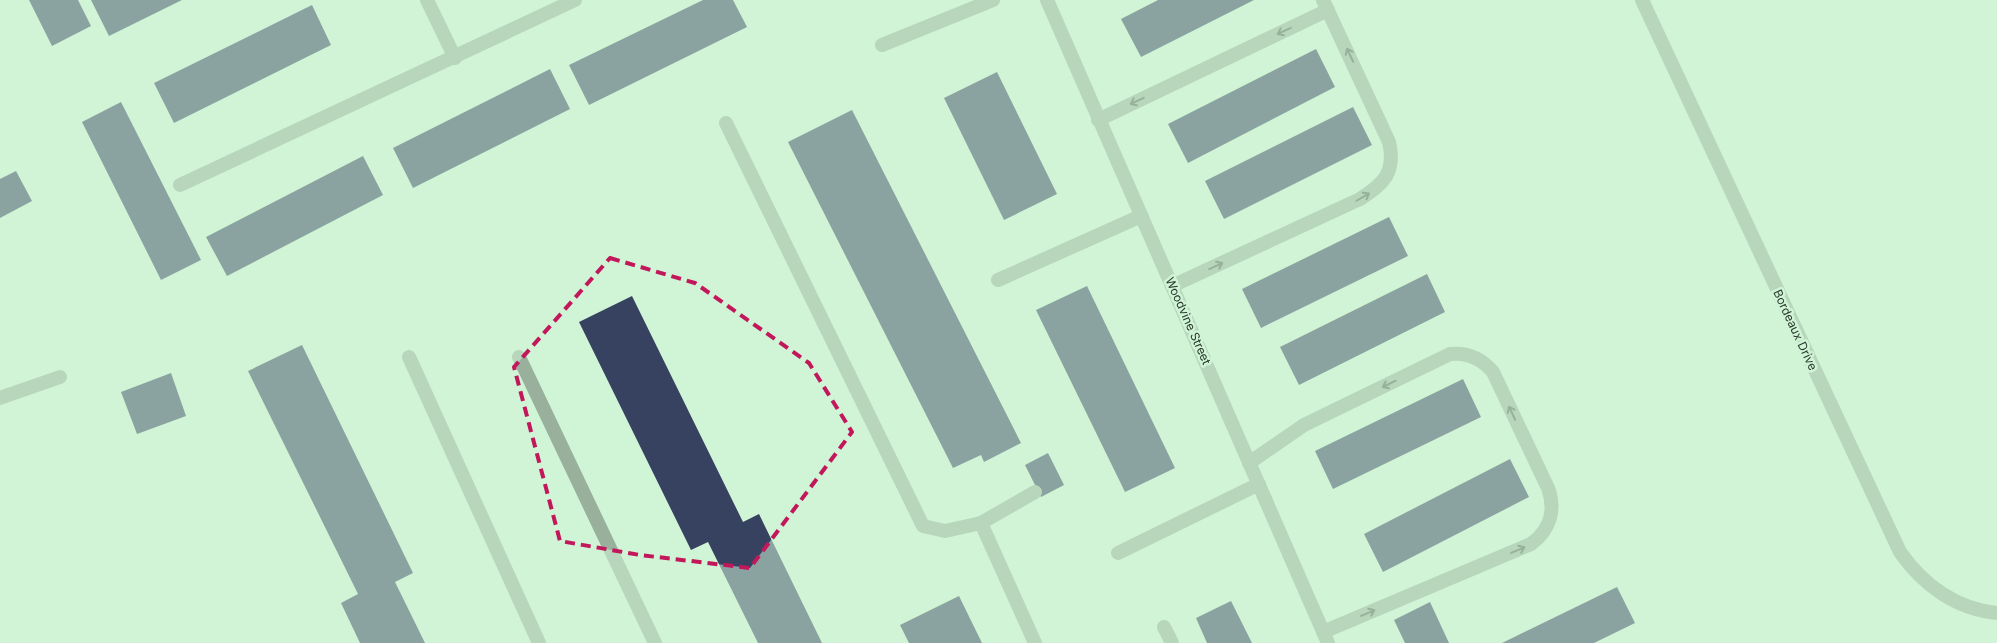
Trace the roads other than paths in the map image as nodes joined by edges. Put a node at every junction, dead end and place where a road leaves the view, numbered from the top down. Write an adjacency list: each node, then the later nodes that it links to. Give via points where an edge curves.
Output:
1 (427, 0): 8 (street)
2 (575, 0): 8 (street)
3 (993, 0): 7 (street)
4 (1047, 0): 9 (street, Woodvine Street)
5 (1642, 0): 24 (street, Bordeaux Drive, via 1900,552 1911,568 1934,589 1982,612)
6 (1325, 5): 9 (street, one-way to 9); 14 (street, one-way to 6, via 1360,199 1386,179 1391,160 1389,142)
7 (882, 45)
8 (454, 58): 11 (street)
9 (1098, 120): 12 (street, Woodvine Street)
10 (726, 123): 22 (street, via 923,526 945,531)
11 (180, 185)
12 (1141, 216): 13 (street); 14 (street, Woodvine Street)
13 (998, 280)
14 (1172, 286): 19 (street, Woodvine Street)
15 (409, 357): 27 (street)
16 (519, 357): 28 (street)
17 (60, 377): 18 (street)
18 (0, 398)
19 (1250, 463): 20 (street, Woodvine Street); 26 (street, one-way to 19, via 1532,544 1542,536 1551,518 1552,499 1548,488 1493,372 1484,361 1461,353 1450,354 1304,425)
20 (1258, 484): 23 (street); 26 (street, Woodvine Street)
21 (1035, 492): 22 (street)
22 (981, 523): 29 (street)
23 (1118, 553)
24 (1997, 613)
25 (1164, 627): 30 (street)
26 (1326, 638)
27 (539, 643)
28 (655, 643)
29 (1035, 643)
30 (1172, 643)

